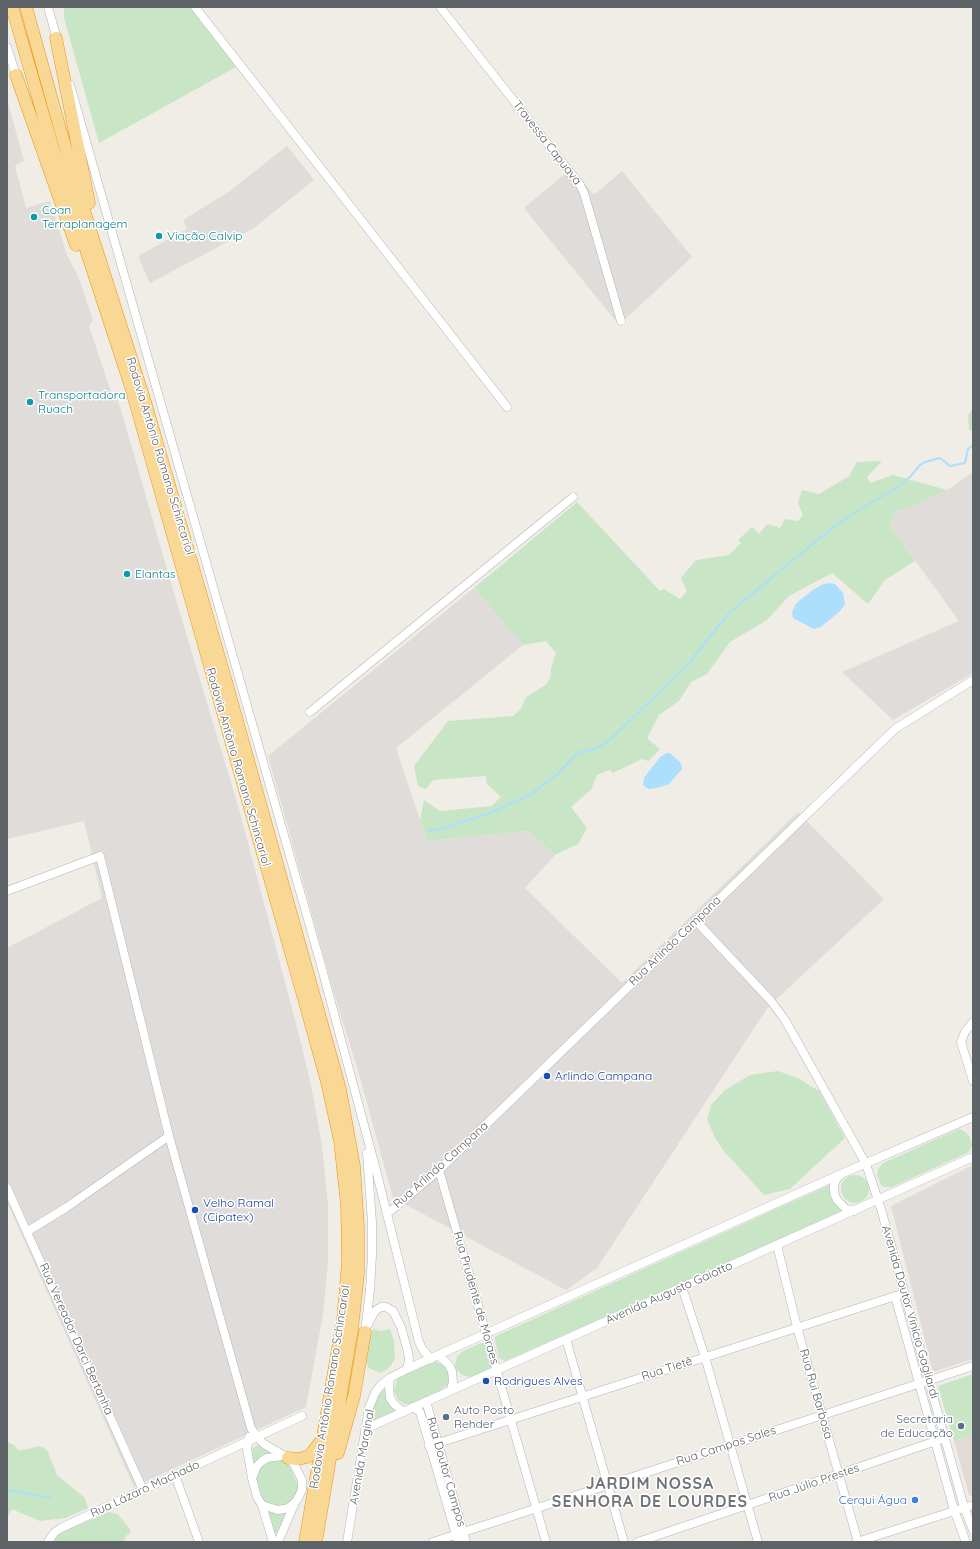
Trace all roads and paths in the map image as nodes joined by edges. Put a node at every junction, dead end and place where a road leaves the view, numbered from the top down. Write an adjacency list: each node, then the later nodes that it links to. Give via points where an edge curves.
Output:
1 (12, 7): 10 (highway, Rodovia Antônio Romano Schincariol, via 51,143)
2 (26, 7): 9 (highway, Rodovia Antônio Romano Schincariol, via 75,182)
3 (48, 7): 6 (street)
4 (195, 7): 12 (street)
5 (440, 7): 11 (street, Travessa Capuava, via 580,185)
6 (56, 38): 9 (highway); 22 (street, via 321,965)
7 (7, 47): 8 (street)
8 (16, 75): 10 (highway, via 77,248)
9 (100, 257): 72 (highway, Rodovia Antônio Romano Schincariol, via 229,692 340,1088 354,1166 358,1274)
10 (108, 320): 59 (highway, Rodovia Antônio Romano Schincariol, via 133,394 306,1006 340,1141 347,1205 348,1262 343,1319)
11 (621, 321)
12 (507, 407)
13 (573, 497): 15 (street)
14 (973, 680): 17 (street, Rua Arlindo Campana, via 895,729)
15 (310, 712)
16 (7, 891): 21 (street, via 100,856)
17 (696, 921): 24 (street, via 785,1020); 25 (street, Rua Arlindo Campana)
18 (973, 1022): 19 (street, via 965,1032 962,1042)
19 (973, 1081)
20 (973, 1118): 24 (street)
21 (169, 1136): 31 (street); 56 (street)
22 (366, 1136): 30 (street); 37 (street, via 372,1255)
23 (973, 1157): 28 (street, Avenida Augusto Gaiotto)
24 (866, 1164): 26 (street); 28 (street)
25 (438, 1170): 30 (street, Rua Arlindo Campana); 38 (street, Rua Prudente de Moraes)
26 (840, 1174): 29 (street, via 834,1186 834,1193 841,1205); 38 (street)
27 (7, 1188): 31 (street, Rua Vereador Darci Bertanha)
28 (878, 1200): 29 (street, Avenida Augusto Gaiotto); 34 (street, Avenida Doutor Vinício Gagliardi)
29 (854, 1211): 32 (street, Avenida Augusto Gaiotto)
30 (387, 1214): 41 (street, via 419,1342 423,1350)
31 (28, 1231): 71 (street, Rua Vereador Darci Bertanha)
32 (777, 1245): 33 (street, Avenida Augusto Gaiotto); 36 (street, Rua Rui Barbosa)
33 (682, 1287): 39 (street, Avenida Augusto Gaiotto); 40 (street)
34 (905, 1293): 35 (street, Rua Tietê); 46 (street, Avenida Doutor Vinício Gagliardi)
35 (895, 1296): 36 (street, Rua Tietê); 47 (street)
36 (797, 1327): 40 (street, Rua Tietê); 53 (street, Rua Rui Barbosa)
37 (365, 1332): 43 (street, via 375,1311 381,1307 393,1311 401,1327 408,1352); 72 (highway, via 347,1425)
38 (486, 1335): 41 (street); 44 (street, Rua Prudente de Moraes)
39 (566, 1339): 44 (street, Avenida Augusto Gaiotto); 49 (street)
40 (705, 1357): 49 (street, Rua Tietê); 64 (street)
41 (435, 1358): 43 (street); 48 (street, via 448,1364 452,1371)
42 (973, 1366): 46 (street, Rua Campos Sales)
43 (407, 1369): 45 (street)
44 (497, 1369): 48 (street, Avenida Augusto Gaiotto); 55 (street, Rua Prudente de Moraes)
45 (390, 1378): 52 (street, via 390,1398); 57 (street, Avenida Marginal, via 375,1393)
46 (928, 1380): 47 (street, Rua Campos Sales); 60 (street, Avenida Doutor Vinício Gagliardi)
47 (919, 1383): 53 (street, Rua Campos Sales); 62 (street)
48 (451, 1390): 50 (street, Avenida Augusto Gaiotto)
49 (581, 1396): 55 (street, Rua Tietê); 70 (street)
50 (426, 1402): 51 (street, Avenida Augusto Gaiotto); 63 (street, Rua Doutor Campos)
51 (413, 1407): 52 (street, Avenida Augusto Gaiotto); 65 (street, Rua Doutor Campos, via 420,1412)
52 (404, 1412): 57 (street, Avenida Augusto Gaiotto)
53 (822, 1415): 64 (street, Rua Campos Sales); 67 (street, Rua Rui Barbosa)
54 (302, 1416): 58 (street, Rua Lázaro Machado)
55 (511, 1420): 63 (street, Rua Tietê); 78 (street, Rua Prudente de Moraes)
56 (251, 1428): 58 (street); 61 (street)
57 (365, 1429): 88 (street, Avenida Marginal)
58 (257, 1437): 61 (street, Rua Lázaro Machado); 66 (street)
59 (322, 1438): 66 (highway, via 312,1453 306,1457); 86 (highway, Rodovia Antônio Romano Schincariol)
60 (945, 1438): 62 (street, Rua Júlio Prestes); 77 (street, Avenida Doutor Vinício Gagliardi)
61 (248, 1441): 68 (street, Rua Lázaro Machado); 69 (street)
62 (935, 1442): 67 (street, Rua Júlio Prestes); 79 (street)
63 (438, 1444): 65 (street, Rua Tietê); 81 (street, Rua Doutor Campos)
64 (730, 1445): 70 (street, Rua Campos Sales); 75 (street)
65 (430, 1446): 81 (street, Rua Doutor Campos)
66 (285, 1457): 69 (street, via 267,1458 262,1461); 73 (street, via 296,1467 302,1486 300,1496)
67 (840, 1474): 75 (street, Rua Júlio Prestes); 95 (street, Rua Rui Barbosa)
68 (175, 1475): 71 (street, Rua Lázaro Machado); 83 (street)
69 (252, 1478): 74 (street)
70 (607, 1485): 78 (street, Rua Campos Sales); 92 (street)
71 (143, 1490): 82 (street, Rua Lázaro Machado, via 61,1528)
72 (324, 1496): 87 (highway, Rodovia Antônio Romano Schincariol)
73 (294, 1504): 74 (street, via 285,1510); 85 (street)
74 (262, 1505): 84 (street)
75 (748, 1505): 93 (street, Rua Júlio Prestes); 94 (street)
76 (973, 1505): 77 (street)
77 (964, 1507): 79 (street); 80 (street, Avenida Doutor Vinício Gagliardi)
78 (536, 1508): 81 (street, Rua Campos Sales); 91 (street, Rua Prudente de Moraes)
79 (954, 1510): 95 (street); 96 (street)
80 (973, 1530)
81 (459, 1536): 89 (street, Rua Campos Sales); 90 (street, Rua Doutor Campos)
82 (48, 1542)
83 (199, 1542)
84 (273, 1542)
85 (278, 1542)
86 (305, 1542)
87 (316, 1542)
88 (347, 1542)
89 (433, 1542)
90 (466, 1542)
91 (546, 1542)
92 (624, 1542)
93 (638, 1542)
94 (758, 1542)
95 (858, 1542)
96 (966, 1542)

